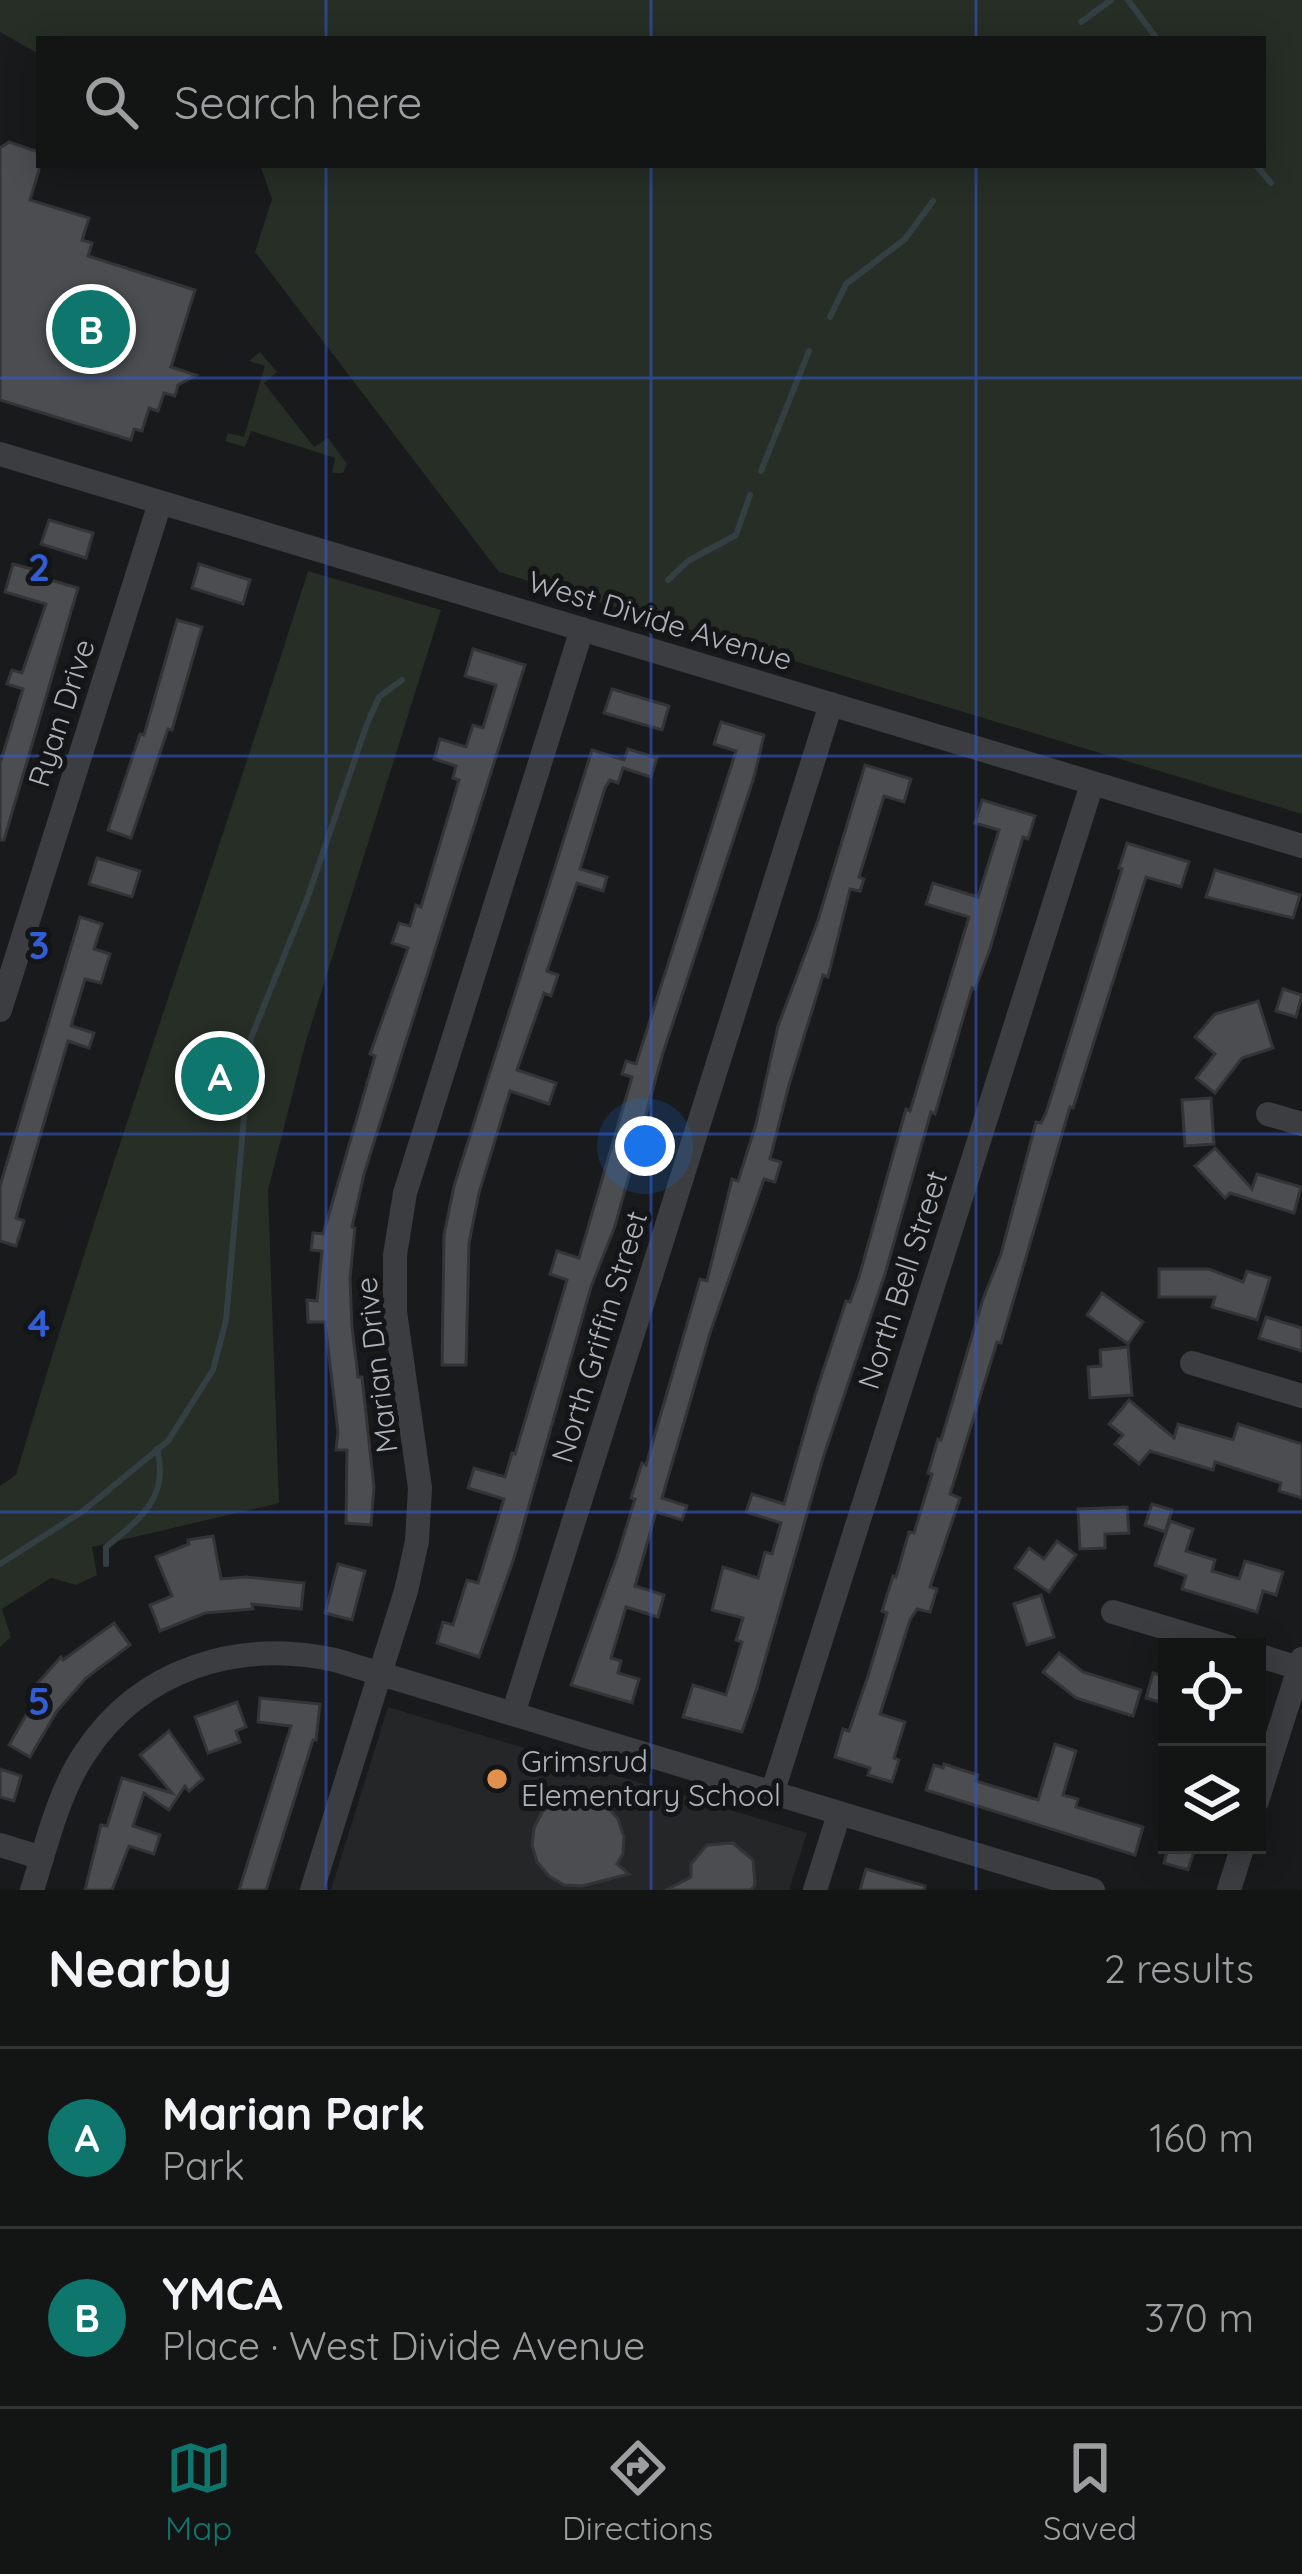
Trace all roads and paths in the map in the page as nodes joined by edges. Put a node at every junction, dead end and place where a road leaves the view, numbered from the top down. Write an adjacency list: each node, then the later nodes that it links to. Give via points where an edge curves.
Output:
1 (0, 454): 2 (street, West Divide Avenue)
2 (160, 503): 3 (street, West Divide Avenue); 7 (street, Ryan Drive)
3 (581, 629): 4 (street, West Divide Avenue); 16 (street, Marian Drive, via 398,1225 395,1312 419,1515)
4 (831, 704): 5 (street, West Divide Avenue); 17 (street, North Griffin Street)
5 (1092, 784): 6 (street, West Divide Avenue); 19 (street, North Bell Street)
6 (1302, 846)
7 (0, 1010)
8 (1268, 1114): 9 (street)
9 (1302, 1124)
10 (1192, 1363): 11 (street)
11 (1302, 1396)
12 (1113, 1612): 13 (street)
13 (1199, 1638)
14 (1266, 1657): 15 (street)
15 (1301, 1665): 18 (street)
16 (380, 1674): 17 (street); 23 (street, via 310,1654 256,1652 163,1680 85,1752); 25 (street, Marian Drive)
17 (513, 1714): 19 (street)
18 (1266, 1774)
19 (772, 1794): 20 (street)
20 (839, 1814): 26 (street); 27 (street)
21 (0, 1845): 23 (street)
22 (1240, 1854): 28 (street)
23 (42, 1858): 24 (street)
24 (32, 1890)
25 (312, 1890)
26 (815, 1890)
27 (1093, 1890)
28 (1229, 1890)

